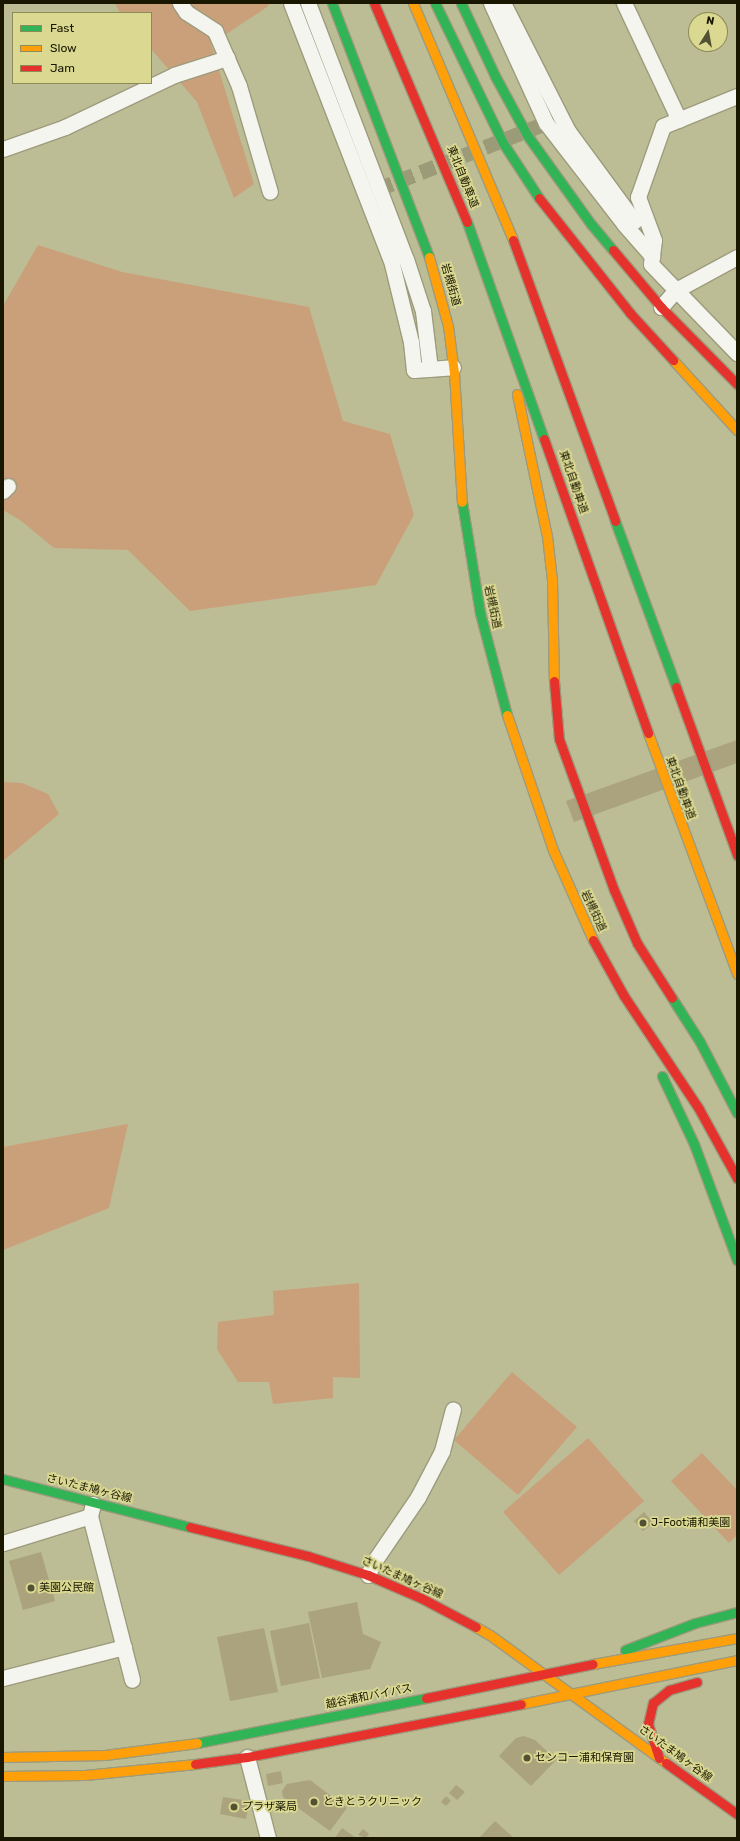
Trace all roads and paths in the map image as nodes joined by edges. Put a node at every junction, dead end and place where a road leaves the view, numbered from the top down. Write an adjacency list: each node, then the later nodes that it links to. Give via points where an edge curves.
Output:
1 (180, 3): 12 (street, via 186,12 215,31)
2 (291, 3): 25 (street, via 392,264 411,342 414,370)
3 (308, 3): 25 (street, via 406,259 423,311)
4 (332, 3): 24 (main road, 岩槻街道, via 419,227 441,295)
5 (374, 3): 21 (main road, 東北自動車道, via 458,194)
6 (413, 3): 28 (main road, 東北自動車道, via 512,236)
7 (435, 3): 27 (main road, via 503,143 552,217 630,312)
8 (461, 3): 22 (main road, via 495,76 527,135 591,224)
9 (491, 3): 18 (street, via 546,123 619,219)
10 (503, 3): 17 (street, via 568,132 635,222)
11 (624, 3): 14 (street)
12 (227, 58): 15 (street, via 174,75 65,127); 16 (street, via 239,86)
13 (737, 96): 14 (street)
14 (679, 120): 17 (street, via 663,126 638,198)
15 (3, 149)
16 (270, 192)
17 (654, 240): 18 (street)
18 (652, 256): 20 (street, via 651,264)
19 (737, 257): 20 (street)
20 (676, 290): 22 (street); 23 (street)
21 (499, 307): 30 (main road, 東北自動車道, via 664,779); 33 (main road, via 547,536 552,580 554,701 559,739 614,890 638,943 700,1042)
22 (661, 307): 26 (main road)
23 (737, 353)
24 (454, 367): 25 (street); 29 (main road, 岩槻街道, via 468,542 480,613 498,688 552,850)
25 (430, 369)
26 (737, 384)
27 (737, 430)
28 (737, 855)
29 (595, 944): 31 (main road); 34 (main road, 岩槻街道, via 624,996 699,1109)
30 (737, 974)
31 (637, 1034)
32 (656, 1067): 35 (main road, via 671,1092 694,1144)
33 (737, 1113)
34 (737, 1178)
35 (737, 1260)
36 (453, 1409): 40 (street, via 442,1450 425,1484 373,1563)
37 (3, 1479): 38 (main road, さいたま鳩ヶ谷線)
38 (91, 1510): 39 (street); 40 (main road, さいたま鳩ヶ谷線, via 273,1546); 43 (street)
39 (3, 1543)
40 (368, 1575): 46 (main road, さいたま鳩ヶ谷線, via 456,1616 490,1635)
41 (737, 1612): 45 (main road, via 655,1636)
42 (737, 1638): 45 (main road, 越谷浦和バイパス)
43 (124, 1647): 47 (street); 49 (street)
44 (737, 1660): 50 (main road)
45 (597, 1664): 46 (main road, 越谷浦和バイパス)
46 (545, 1674): 50 (main road, さいたま鳩ヶ谷線); 51 (main road, 越谷浦和バイパス, via 207,1742 105,1755)
47 (3, 1678)
48 (710, 1678): 53 (main road, via 669,1690 653,1703 648,1724)
49 (132, 1680)
50 (571, 1694): 52 (main road); 53 (main road, さいたま鳩ヶ谷線)
51 (3, 1757)
52 (246, 1757): 54 (main road, via 175,1767 84,1775); 56 (street)
53 (659, 1758): 55 (main road, さいたま鳩ヶ谷線)
54 (3, 1776)
55 (737, 1814)
56 (268, 1838)

